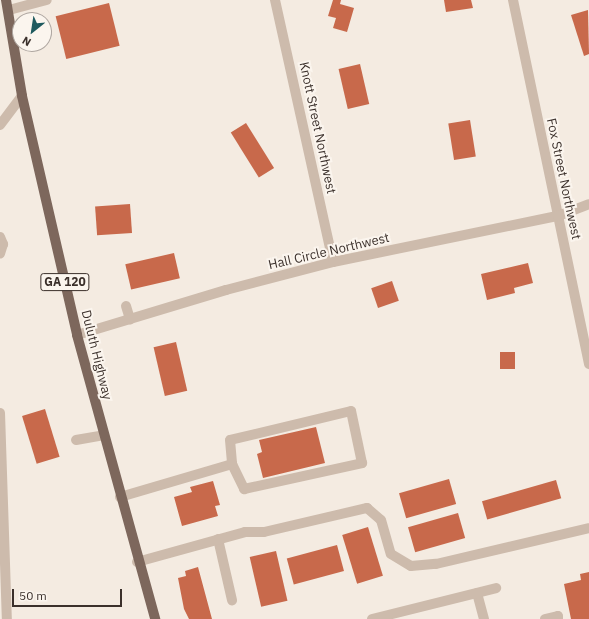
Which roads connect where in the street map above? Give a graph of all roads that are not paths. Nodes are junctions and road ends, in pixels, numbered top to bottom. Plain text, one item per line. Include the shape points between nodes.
1 (47, 0) edge
2 (275, 0) edge
3 (513, 0) edge
4 (7, 5) edge
5 (22, 96) junction
6 (0, 125) edge
7 (589, 204) edge
8 (558, 216) junction
9 (0, 237) edge
10 (0, 254) edge
11 (333, 262) junction
12 (126, 306) dead end
13 (130, 319) junction
14 (77, 336) junction
15 (589, 364) edge
16 (0, 413) edge
17 (103, 435) junction
18 (76, 440) dead end
19 (232, 464) junction
20 (120, 497) junction
21 (589, 528) edge
22 (2, 530) edge
23 (218, 539) junction
24 (138, 562) junction
25 (496, 588) dead end
26 (478, 593) junction
27 (232, 600) dead end
28 (7, 619) edge
29 (155, 619) edge
30 (372, 619) edge
31 (484, 619) edge
32 (545, 619) edge
33 (558, 619) edge

1 - 4 street
2 - 11 street, Knott Street Northwest
3 - 8 street, Fox Street Northwest
4 - 5 main road, Duluth Highway / GA 120
5 - 6 street
5 - 14 main road, Duluth Highway / GA 120
7 - 8 street, Hall Circle Northwest
8 - 11 street, Hall Circle Northwest
8 - 15 street, Fox Street Northwest
9 - 10 street via 3,244
11 - 13 street, Hall Circle Northwest
12 - 13 street
13 - 14 street, Hall Circle Northwest
14 - 17 main road, Duluth Highway / GA 120
16 - 22 street
17 - 18 street
17 - 20 main road, Duluth Highway / GA 120
19 - 19 street via 230,440 351,410 362,463 244,490
19 - 20 street
20 - 24 main road, Duluth Highway / GA 120
21 - 23 street via 436,564 411,566 390,554 380,520 367,508
22 - 28 street
23 - 24 street
23 - 27 street
24 - 29 main road, Duluth Highway / GA 120
25 - 26 street
26 - 30 street
26 - 31 street
32 - 33 street via 558,616

